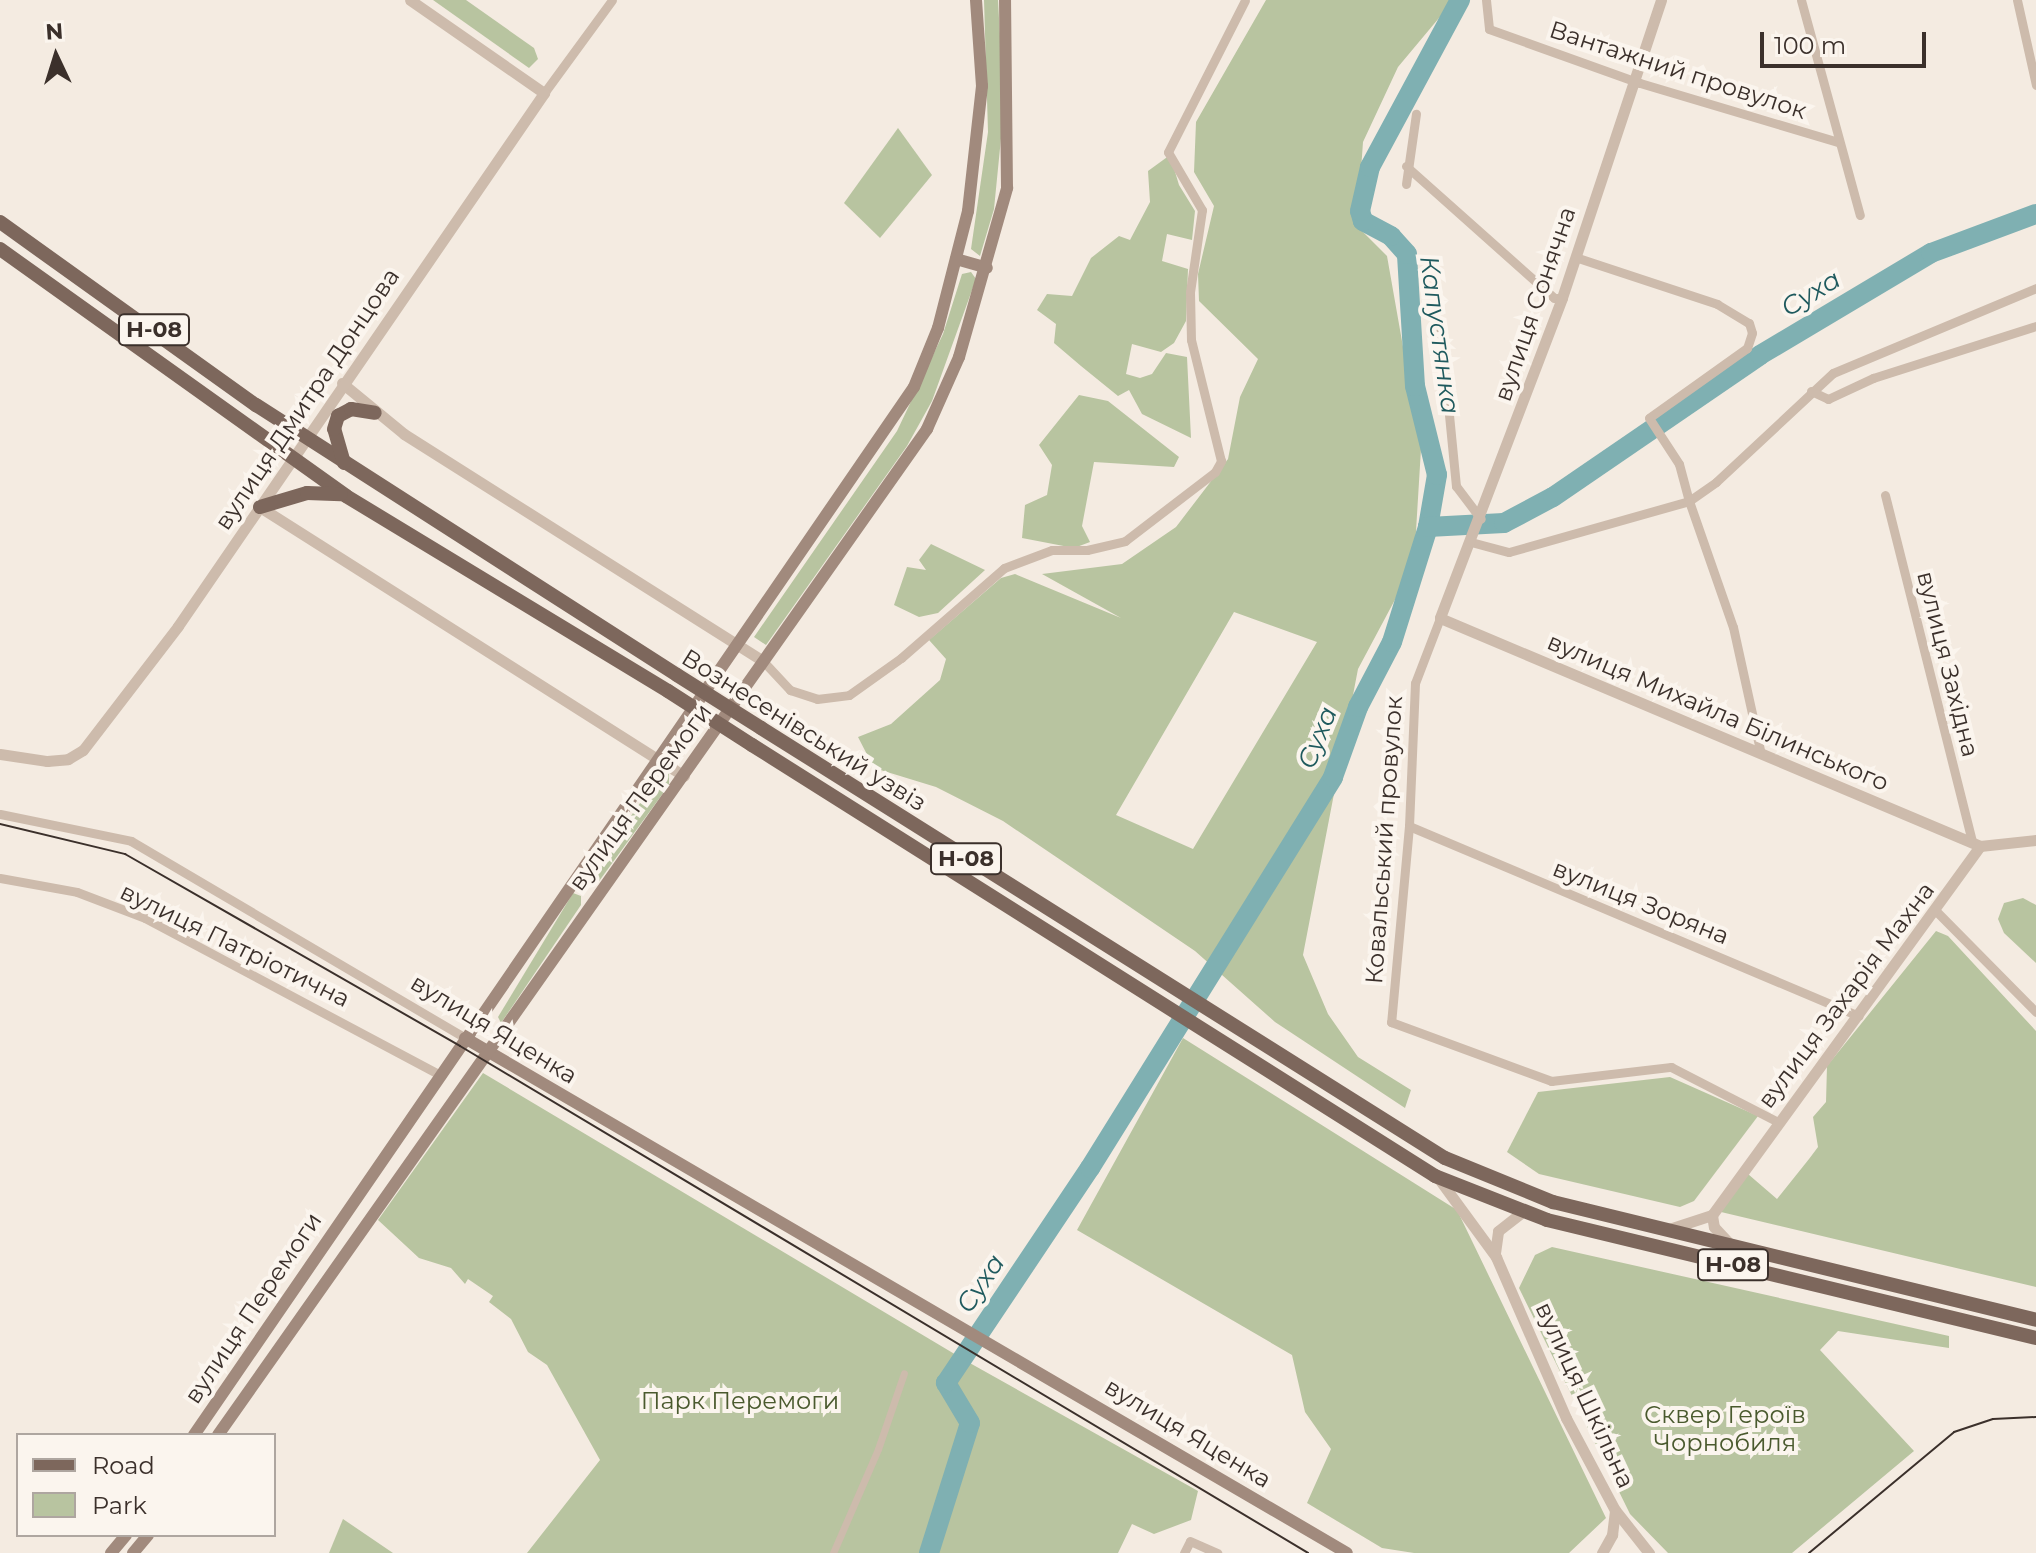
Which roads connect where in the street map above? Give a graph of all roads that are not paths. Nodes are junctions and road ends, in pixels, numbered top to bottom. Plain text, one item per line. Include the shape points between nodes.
1 (410, 0) edge
2 (612, 0) edge
3 (976, 0) edge
4 (1005, 0) edge
5 (1245, 0) edge
6 (1486, 0) edge
7 (1661, 0) edge
8 (1801, 0) edge
9 (2017, 0) edge
10 (1634, 79) junction
11 (2036, 85) edge
12 (544, 93) junction
13 (1416, 114) dead end
14 (1838, 142) junction
15 (1406, 166) junction
16 (1406, 184) dead end
17 (1860, 215) dead end
18 (0, 222) edge
19 (0, 249) edge
20 (1575, 257) junction
21 (956, 259) junction
22 (987, 268) junction
23 (2036, 288) edge
24 (1562, 298) junction
25 (1440, 323) dead end
26 (2036, 326) edge
27 (342, 383) junction
28 (1811, 391) junction
29 (375, 413) junction
30 (338, 416) junction
31 (307, 438) junction
32 (294, 458) junction
33 (344, 463) junction
34 (1885, 495) dead end
35 (346, 496) junction
36 (1689, 501) junction
37 (260, 507) junction
38 (1481, 519) junction
39 (1473, 539) junction
40 (1440, 618) junction
41 (739, 644) junction
42 (763, 661) junction
43 (0, 754) edge
44 (1761, 754) junction
45 (661, 762) junction
46 (684, 776) junction
47 (0, 814) edge
48 (1409, 826) junction
49 (2036, 840) edge
50 (1976, 844) junction
51 (0, 878) edge
52 (573, 883) junction
53 (595, 897) junction
54 (1936, 911) junction
55 (2036, 1012) edge
56 (1858, 1016) junction
57 (1208, 1022) junction
58 (465, 1038) junction
59 (488, 1052) junction
60 (442, 1076) junction
61 (1778, 1122) junction
62 (1435, 1176) junction
63 (1524, 1211) junction
64 (1712, 1215) junction
65 (342, 1217) junction
66 (1657, 1230) junction
67 (361, 1231) junction
68 (1735, 1247) junction
69 (1496, 1257) junction
70 (2036, 1320) edge
71 (2036, 1338) edge
72 (904, 1373) dead end
73 (195, 1433) edge
74 (219, 1433) edge
75 (1615, 1510) junction
76 (124, 1537) edge
77 (146, 1537) edge
78 (111, 1553) edge
79 (133, 1553) edge
80 (833, 1553) edge
81 (1184, 1553) edge
82 (1217, 1553) edge
83 (1347, 1553) edge
84 (1602, 1553) edge
85 (1649, 1553) edge

1 - 12 street
2 - 12 street, вулиця Дмитра Донцова
3 - 21 main road, вулиця Перемоги via 982,86 968,211
4 - 22 main road, вулиця Перемоги via 1007,188
5 - 42 street via 1168,152 1202,210 1190,292 1191,340 1221,461 1215,472 1125,541 1087,550 1052,550 1004,568 901,658 849,695 817,699 790,690
6 - 10 street, Вантажний провулок via 1489,29
7 - 10 street, вулиця Сонячна
8 - 14 street
9 - 11 street
10 - 14 street, Вантажний провулок
10 - 20 street, вулиця Сонячна
12 - 27 street, вулиця Дмитра Донцова
13 - 15 street
14 - 17 street
15 - 16 street
15 - 24 street via 1554,298
18 - 31 main road, Н-08
19 - 32 main road, Н-08
20 - 24 street, вулиця Сонячна
20 - 36 street via 1717,304 1749,323 1747,348 1649,418 1679,464
21 - 22 main road
21 - 41 main road, вулиця Перемоги via 938,328 914,387
22 - 42 main road, вулиця Перемоги via 959,357 927,429
23 - 28 street via 1833,373
24 - 38 street, вулиця Сонячна
25 - 38 street via 1456,486
26 - 28 street via 1873,378 1828,399
27 - 29 street
27 - 30 street
27 - 31 street, вулиця Дмитра Донцова
28 - 36 street
29 - 30 main road via 360,409
29 - 41 street
30 - 33 main road via 334,429
31 - 32 street, вулиця Дмитра Донцова
31 - 33 main road, Н-08
32 - 35 main road, Н-08
32 - 37 street, вулиця Дмитра Донцова
33 - 57 main road, Вознесенівський узвіз / Н-08, bridge via 1170,989
34 - 50 street, вулиця Західна
35 - 37 main road via 307,493
35 - 57 main road, Вознесенівський узвіз / Н-08, bridge via 668,691 1161,1002
36 - 39 street via 1509,552
36 - 44 street via 1733,627
37 - 43 street, вулиця Дмитра Донцова via 83,750 68,759 47,761
37 - 45 street
38 - 39 street, вулиця Сонячна
39 - 40 street, вулиця Сонячна
40 - 44 street, вулиця Михайла Білинського
40 - 48 street, Ковальський провулок via 1415,683
41 - 42 street
41 - 45 main road, вулиця Перемоги
42 - 46 main road, вулиця Перемоги
44 - 50 street, вулиця Михайла Білинського
45 - 46 street
45 - 52 main road, вулиця Перемоги
46 - 53 main road, вулиця Перемоги
47 - 58 street, вулиця Яценка via 131,841
48 - 56 street, вулиця Зоряна
48 - 61 street, Ковальський провулок via 1391,1022 1551,1081 1671,1067
49 - 50 street via 2004,848
50 - 54 street, вулиця Захарія Махна
51 - 60 street, вулиця Патріотична via 77,892 145,918
52 - 53 main road
52 - 58 main road, вулиця Перемоги
53 - 59 main road, вулиця Перемоги
54 - 55 street
54 - 56 street, вулиця Захарія Махна
56 - 61 street, вулиця Захарія Махна
57 - 62 main road, Вознесенівський узвіз / Н-08
57 - 66 main road, Вознесенівський узвіз / Н-08 via 1445,1158 1553,1202
58 - 59 main road, вулиця Яценка
58 - 60 main road, вулиця Перемоги
59 - 67 main road, вулиця Перемоги
59 - 83 main road, вулиця Яценка
60 - 65 main road, вулиця Перемоги
61 - 64 street, вулиця Захарія Махна
62 - 63 main road, Н-08
62 - 69 street, вулиця Шкільна
63 - 69 street via 1498,1231
63 - 71 main road, Н-08
64 - 66 street
64 - 68 street via 1714,1227
65 - 67 main road
65 - 73 main road, вулиця Перемоги
66 - 68 main road, Н-08
67 - 74 main road, вулиця Перемоги
68 - 70 main road, Н-08
69 - 75 street, вулиця Шкільна via 1566,1418
72 - 80 street
75 - 84 street, вулиця Шкільна
75 - 85 street
76 - 78 main road
77 - 79 main road
81 - 82 street via 1190,1541

